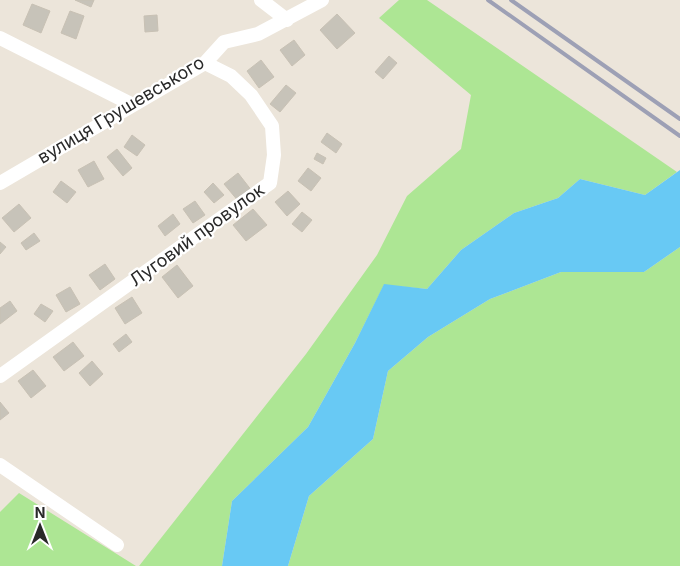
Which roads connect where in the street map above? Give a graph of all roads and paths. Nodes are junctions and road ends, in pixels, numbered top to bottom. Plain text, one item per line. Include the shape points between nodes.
1 (261, 0) edge
2 (322, 0) edge
3 (287, 20) junction
4 (0, 38) edge
5 (205, 63) junction
6 (134, 105) junction
7 (0, 183) edge
8 (0, 376) edge
9 (0, 465) edge
10 (117, 545) dead end

1 - 3 street
2 - 3 street, вулиця Грушевського
3 - 5 street, вулиця Грушевського via 258,34 224,42
4 - 6 street
5 - 6 street, вулиця Грушевського
5 - 8 street, Луговий провулок via 231,76 251,95 272,126 274,155 270,182
6 - 7 street, вулиця Грушевського
9 - 10 street

